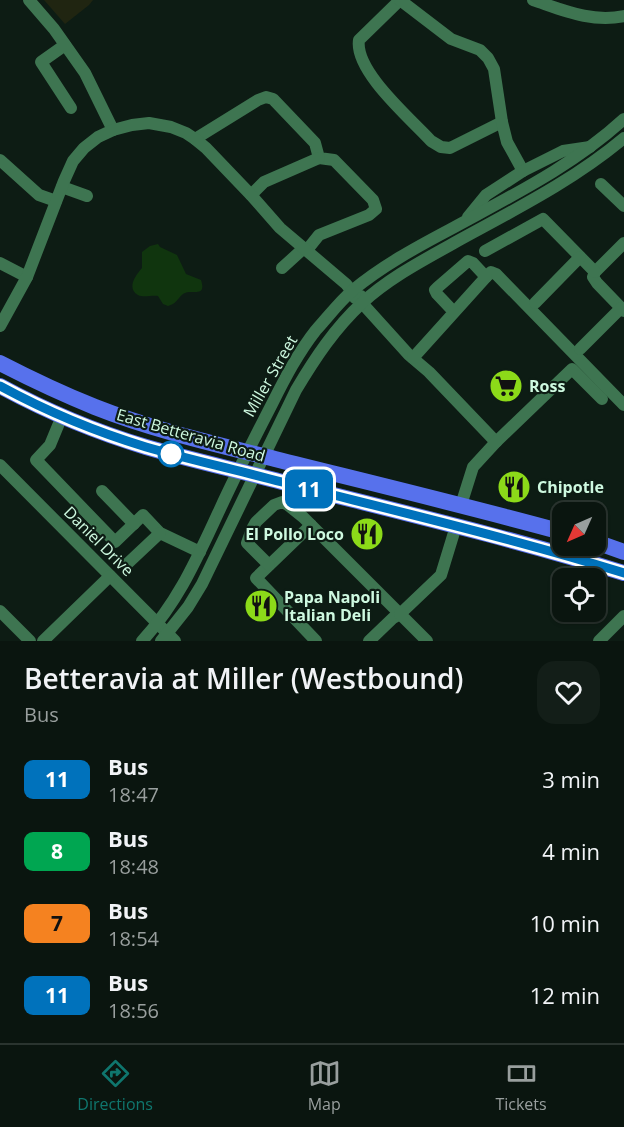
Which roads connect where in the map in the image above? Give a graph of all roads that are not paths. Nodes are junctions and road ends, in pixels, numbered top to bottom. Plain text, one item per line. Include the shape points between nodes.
1 (28, 0) edge
2 (400, 0) edge
3 (533, 0) edge
4 (624, 16) edge
5 (65, 45) junction
6 (71, 108) dead end
7 (624, 119) edge
8 (502, 122) junction
9 (113, 130) junction
10 (624, 138) edge
11 (195, 139) junction
12 (591, 147) junction
13 (319, 158) junction
14 (0, 160) edge
15 (523, 171) junction
16 (602, 184) dead end
17 (62, 187) junction
18 (251, 195) junction
19 (87, 196) dead end
20 (56, 201) junction
21 (624, 206) edge
22 (465, 221) junction
23 (442, 233) junction
24 (623, 246) edge
25 (305, 249) junction
26 (485, 251) dead end
27 (580, 257) junction
28 (0, 263) edge
29 (282, 268) dead end
30 (594, 274) junction
31 (27, 277) junction
32 (486, 277) junction
33 (352, 291) junction
34 (362, 303) junction
35 (535, 303) dead end
36 (622, 310) edge
37 (454, 312) junction
38 (0, 326) edge
39 (413, 358) junction
40 (314, 359) junction
41 (578, 360) junction
42 (0, 363) edge
43 (0, 386) edge
44 (602, 399) dead end
45 (624, 405) edge
46 (62, 416) junction
47 (496, 442) junction
48 (255, 454) junction
49 (0, 465) edge
50 (246, 473) junction
51 (102, 491) dead end
52 (461, 505) junction
53 (307, 521) junction
54 (134, 524) junction
55 (456, 526) junction
56 (552, 529) edge
57 (160, 532) junction
58 (606, 546) edge
59 (200, 552) junction
60 (624, 552) edge
61 (127, 564) dead end
62 (270, 565) junction
63 (624, 573) edge
64 (110, 576) junction
65 (0, 611) edge
66 (400, 614) junction
67 (623, 618) edge
68 (158, 624) junction
69 (168, 639) edge
70 (30, 641) edge
71 (43, 641) edge
72 (141, 641) edge
73 (316, 641) edge
74 (369, 641) edge
75 (427, 641) edge
76 (599, 641) edge

1 - 5 street
2 - 8 street via 451,39 480,50 488,58 494,69
2 - 8 street via 359,40 363,62 376,83 432,141 447,149
3 - 4 street via 588,17
5 - 6 street via 41,62
5 - 9 street via 85,73
7 - 12 street, Miller Street
8 - 15 street via 507,142
9 - 11 street via 149,123 171,127
9 - 17 street via 84,148 73,161
10 - 34 street, Miller Street via 579,172 414,266
11 - 13 street via 268,97 315,143
11 - 18 street
12 - 15 street, Miller Street via 563,151
12 - 22 street, Miller Street
13 - 18 street via 264,182
13 - 25 street via 334,160 373,200 376,209 319,235
14 - 20 street via 39,195
15 - 22 street, Miller Street via 486,195
16 - 21 street
17 - 19 street
17 - 20 street
18 - 25 street
20 - 31 street
22 - 23 street, Miller Street
23 - 33 street, Miller Street
23 - 34 street, Miller Street via 369,288 360,298
24 - 30 street
25 - 29 street
25 - 33 street
26 - 27 street via 543,219
27 - 30 street
27 - 35 street
28 - 31 street
30 - 36 street via 597,283
31 - 38 street
32 - 37 street
32 - 37 street via 468,261 435,290
32 - 41 street via 491,272 496,274
33 - 40 street via 355,300 324,335
33 - 48 street, Miller Street via 315,332 290,369
34 - 39 street
34 - 40 street, Miller Street
36 - 41 street
37 - 39 street
39 - 47 street
40 - 48 street, Miller Street
41 - 44 street
41 - 45 street
41 - 47 street
42 - 48 highway, East Betteravia Road via 97,408
43 - 46 highway, East Betteravia Road
46 - 50 highway, East Betteravia Road via 146,447
46 - 54 street via 50,445 36,460 115,542
47 - 52 street via 473,467
48 - 50 street, Miller Street
48 - 52 highway, East Betteravia Road
49 - 64 street, Daniel Drive
50 - 55 highway, East Betteravia Road
50 - 59 street, Miller Street
50 - 69 street, Miller Street via 202,584
51 - 54 street
52 - 55 highway
52 - 56 highway, East Betteravia Road
53 - 62 street
53 - 62 street via 279,502 253,525 247,543
53 - 66 street
54 - 57 street via 143,515
55 - 63 highway, East Betteravia Road
55 - 66 street via 441,575
57 - 59 street
57 - 61 street
58 - 60 highway
59 - 68 street, Miller Street
62 - 73 street via 256,579
64 - 68 street, Daniel Drive
64 - 71 street
65 - 70 street
66 - 74 street
66 - 75 street
67 - 76 street
68 - 69 street, Daniel Drive
68 - 72 street, Miller Street

